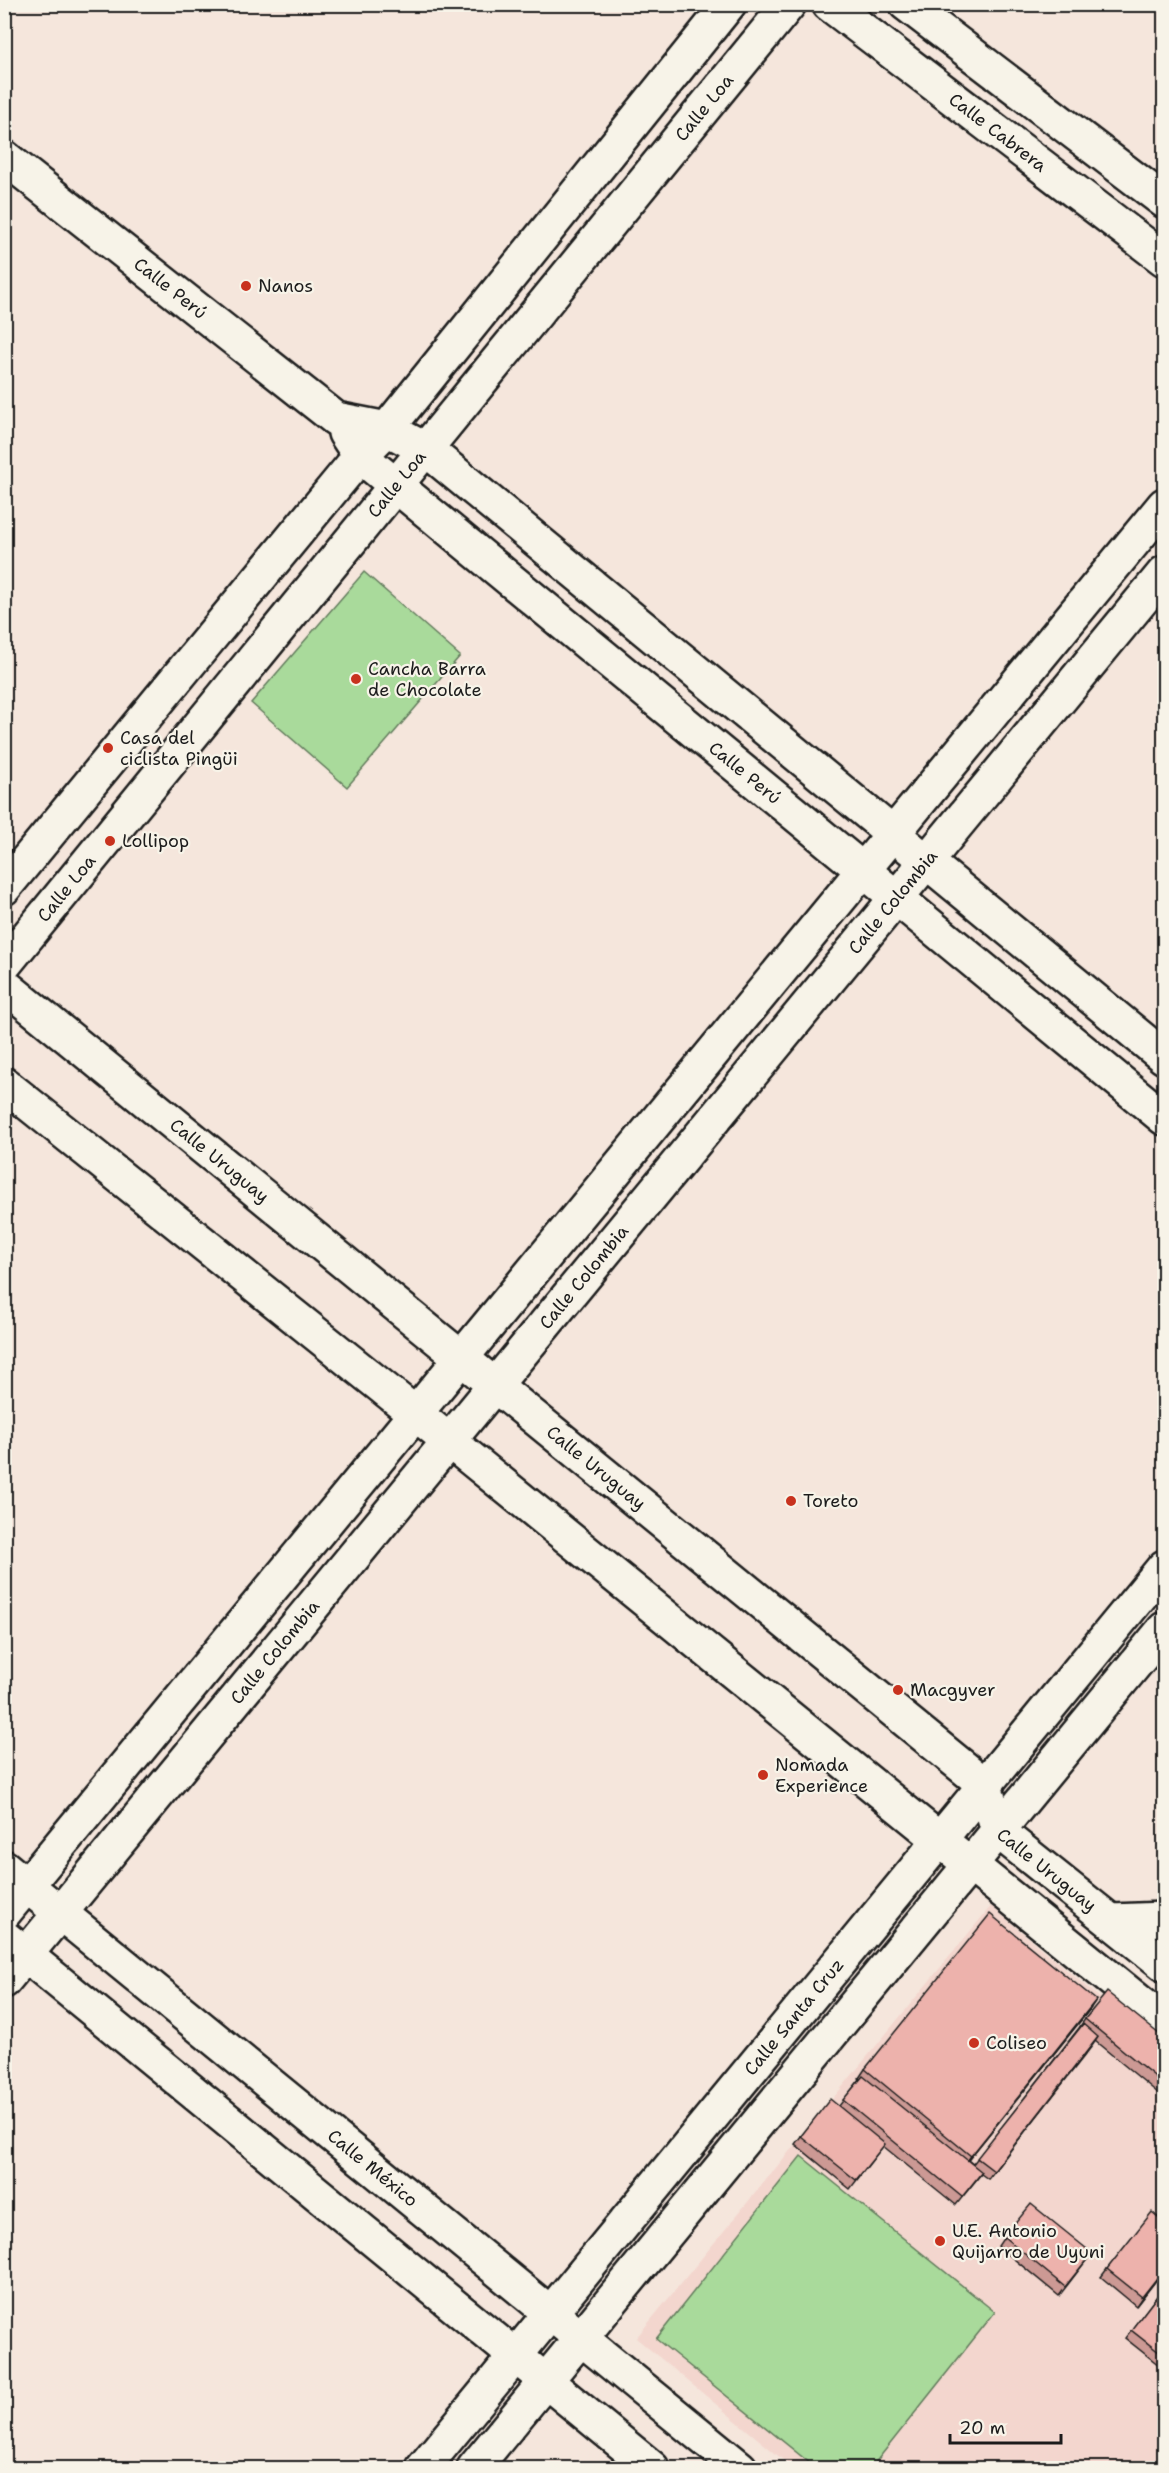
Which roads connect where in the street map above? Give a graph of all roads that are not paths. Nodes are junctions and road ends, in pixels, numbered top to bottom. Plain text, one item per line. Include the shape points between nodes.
1 (729, 4) edge
2 (789, 4) edge
3 (829, 4) edge
4 (906, 4) edge
5 (4, 157) edge
6 (1164, 201) edge
7 (1164, 259) edge
8 (336, 419) junction
9 (387, 429) junction
10 (427, 450) junction
11 (360, 456) junction
12 (397, 486) junction
13 (1164, 505) edge
14 (1164, 573) edge
15 (894, 834) junction
16 (927, 861) junction
17 (864, 871) junction
18 (4, 888) edge
19 (897, 898) junction
20 (4, 965) edge
21 (4, 985) edge
22 (1164, 1056) edge
23 (4, 1084) edge
24 (1164, 1118) edge
25 (462, 1358) junction
26 (496, 1386) junction
27 (416, 1414) junction
28 (449, 1441) junction
29 (1164, 1567) edge
30 (1158, 1643) edge
31 (985, 1785) junction
32 (998, 1831) junction
33 (940, 1840) junction
34 (970, 1864) junction
35 (16, 1876) edge
36 (61, 1913) junction
37 (4, 1914) edge
38 (1164, 1919) edge
39 (1112, 1921) junction
40 (15, 1946) edge
41 (1164, 1964) edge
42 (4, 1981) edge
43 (1164, 2022) edge
44 (550, 2313) junction
45 (581, 2338) junction
46 (515, 2356) junction
47 (546, 2381) junction
48 (423, 2469) edge
49 (474, 2469) edge
50 (652, 2469) edge
51 (740, 2469) edge

1 - 9 street
2 - 10 street, Calle Loa
3 - 7 street, Calle Cabrera
4 - 6 street
5 - 8 street, Calle Perú
8 - 9 street, Calle Perú
8 - 11 street, Calle Perú
9 - 10 street, Calle Perú
9 - 11 street
10 - 12 street, Calle Loa
10 - 15 street, Calle Perú
11 - 12 street, Calle Perú
11 - 18 street
12 - 17 street, Calle Perú
12 - 20 street, Calle Loa
13 - 15 street
14 - 16 street, Calle Colombia
15 - 16 street, Calle Perú
15 - 17 street
16 - 19 street, Calle Colombia
16 - 22 street, Calle Perú
17 - 19 street, Calle Perú
17 - 25 street
19 - 24 street, Calle Perú
19 - 26 street, Calle Colombia
21 - 25 street, Calle Uruguay
23 - 27 street
25 - 26 street, Calle Uruguay
25 - 27 street
26 - 28 street, Calle Colombia
26 - 31 street, Calle Uruguay
27 - 28 street
27 - 35 street
28 - 33 street
28 - 36 street, Calle Colombia
29 - 31 street, Calle Santa Cruz
30 - 32 street
31 - 32 street, Calle Uruguay
31 - 33 street, Calle Santa Cruz
32 - 34 street
32 - 39 street, Calle Uruguay
33 - 34 street
33 - 44 street, Calle Santa Cruz
34 - 43 street
34 - 45 street
35 - 36 street, Calle México
35 - 37 street
36 - 40 street, Calle Colombia
36 - 44 street, Calle México
38 - 39 street
39 - 41 street, Calle Uruguay
40 - 42 street, Calle Colombia
40 - 46 street
44 - 45 street, Calle México
44 - 46 street, Calle Santa Cruz
45 - 47 street
45 - 51 street, Calle México
46 - 47 street
46 - 48 street, Calle Santa Cruz
47 - 49 street
47 - 50 street

